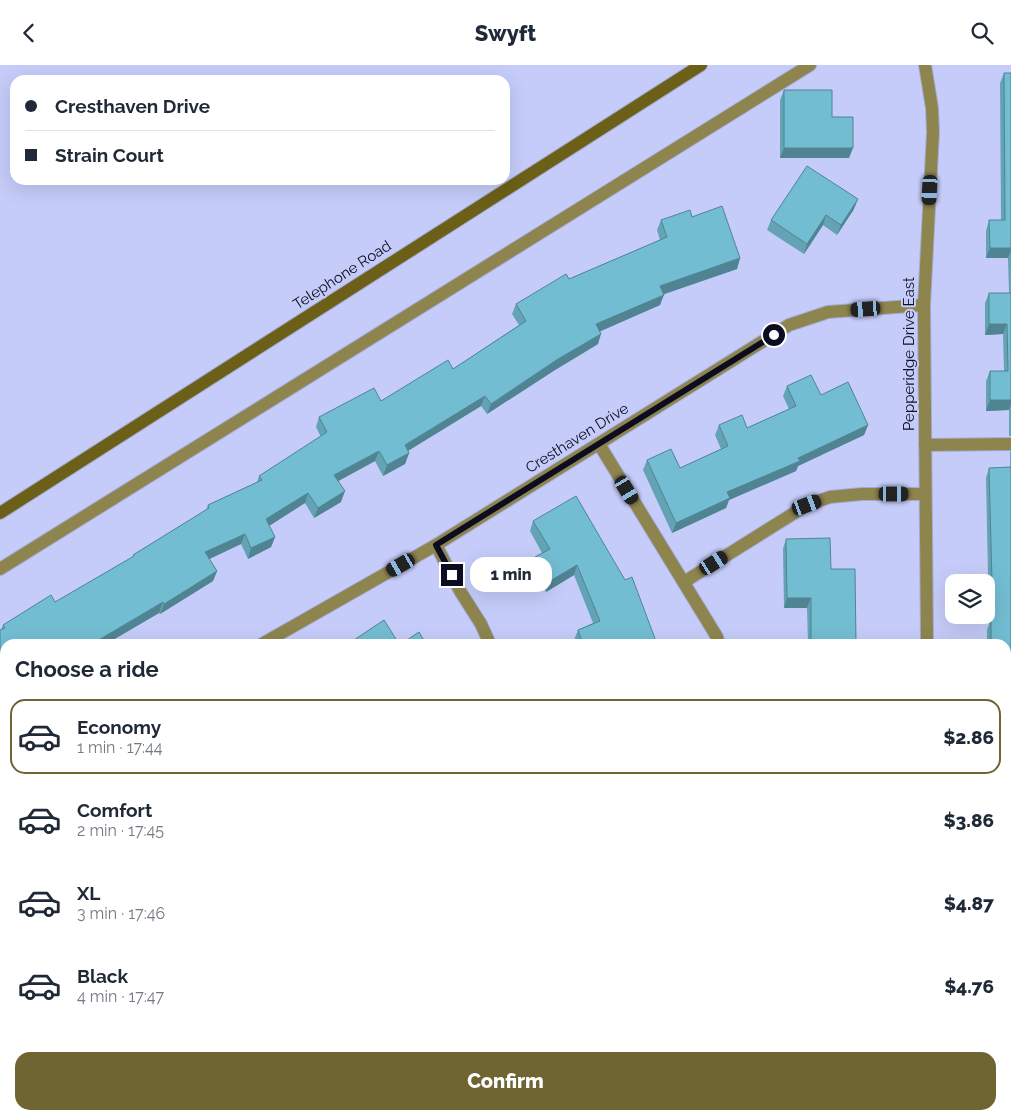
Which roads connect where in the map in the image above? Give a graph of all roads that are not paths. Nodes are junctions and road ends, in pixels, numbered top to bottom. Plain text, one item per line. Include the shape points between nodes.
1 (701, 65) edge
2 (810, 65) edge
3 (926, 65) edge
4 (924, 305) junction
5 (599, 443) junction
6 (1011, 444) edge
7 (925, 445) junction
8 (925, 494) junction
9 (0, 513) edge
10 (436, 545) junction
11 (0, 569) edge
12 (684, 582) junction
13 (271, 639) edge
14 (488, 639) edge
15 (718, 639) edge
16 (927, 639) edge

1 - 9 main road, Telephone Road
2 - 11 street
3 - 4 street, Pepperidge Drive East via 933,132
4 - 5 street, Cresthaven Drive via 828,312 789,325
4 - 7 street, Pepperidge Drive East
5 - 10 street, Cresthaven Drive
5 - 12 street
6 - 7 street
7 - 8 street, Pepperidge Drive East
8 - 12 street via 862,494 822,499 807,505
8 - 16 street, Pepperidge Drive East
10 - 13 street, Cresthaven Drive
10 - 14 street
12 - 15 street

